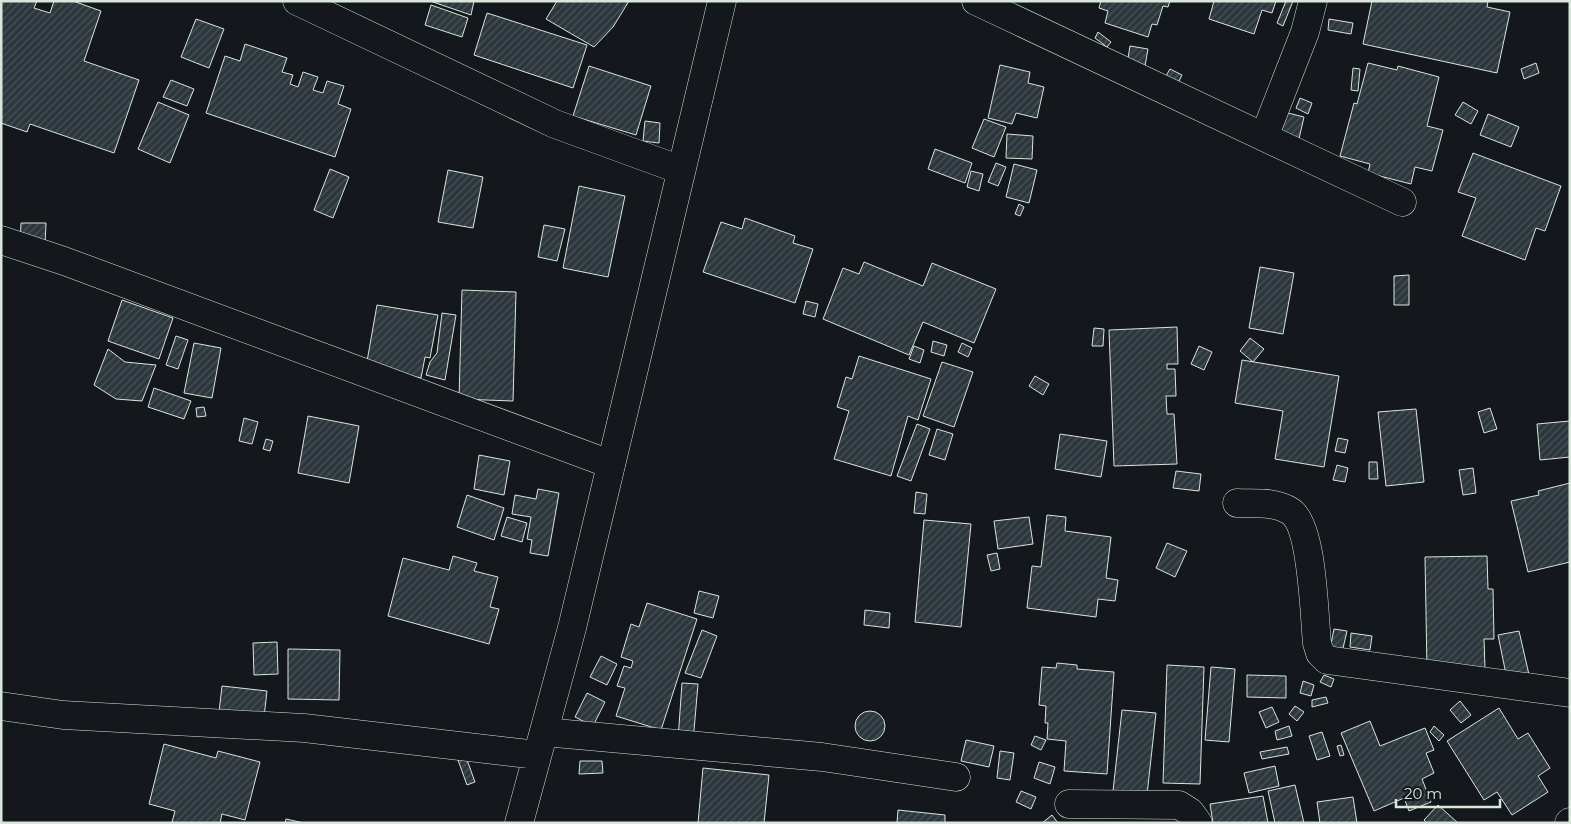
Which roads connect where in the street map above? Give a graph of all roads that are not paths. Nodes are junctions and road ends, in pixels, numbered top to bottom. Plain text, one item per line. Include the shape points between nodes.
1 (297, 1) edge
2 (722, 1) edge
3 (976, 1) edge
4 (1313, 1) edge
5 (1264, 137) junction
6 (682, 170) junction
7 (1402, 202) dead end
8 (1, 240) edge
9 (610, 464) junction
10 (1237, 503) dead end
11 (1570, 693) edge
12 (1, 706) edge
13 (541, 744) junction
14 (956, 777) dead end
15 (1069, 804) dead end
16 (519, 823) edge
17 (1198, 823) edge

1 - 6 street via 555,124
2 - 6 street
3 - 5 street
4 - 5 street via 1305,32
5 - 7 street
6 - 9 street
8 - 9 street
9 - 13 street
10 - 11 street via 1277,504 1297,517 1307,543 1317,643 1327,660
12 - 13 street via 63,715
13 - 14 street via 822,757
13 - 16 street
15 - 17 street via 1179,805

